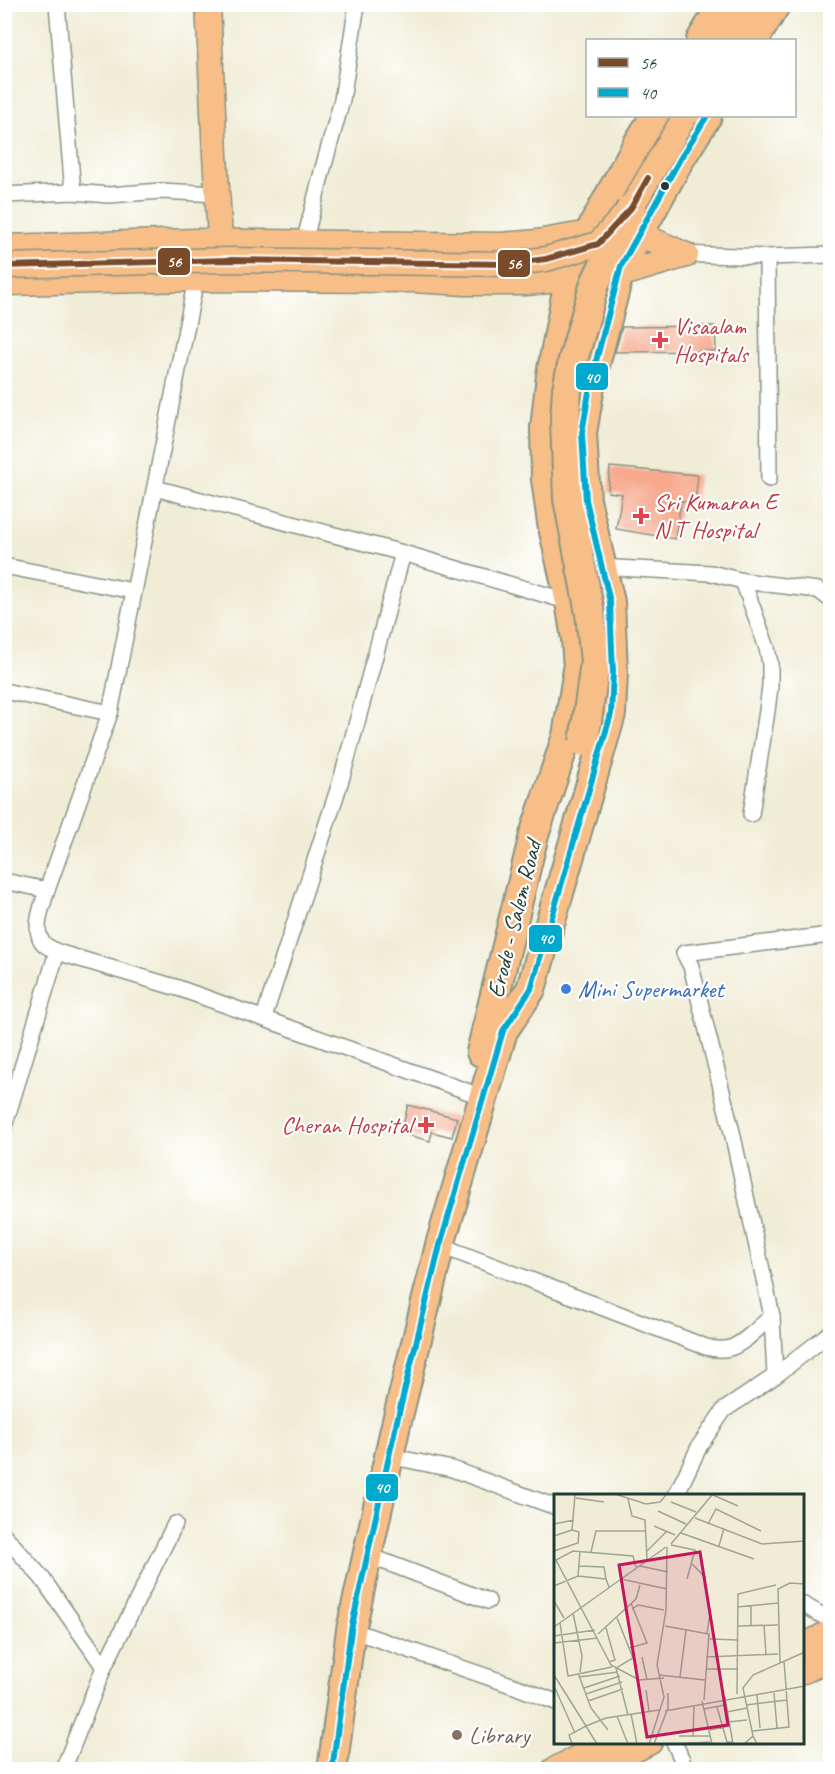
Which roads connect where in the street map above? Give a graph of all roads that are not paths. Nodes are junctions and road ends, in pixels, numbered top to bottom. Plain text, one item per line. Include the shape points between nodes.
1 (57, 4) edge
2 (208, 4) edge
3 (357, 4) edge
4 (723, 4) edge
5 (749, 4) edge
6 (776, 4) edge
7 (702, 39) edge
8 (729, 39) edge
9 (755, 39) edge
10 (654, 117) edge
11 (685, 117) edge
12 (706, 117) edge
13 (73, 192) junction
14 (217, 194) junction
15 (4, 195) edge
16 (633, 230) junction
17 (589, 233) junction
18 (220, 242) junction
19 (304, 243) junction
20 (4, 247) edge
21 (687, 255) junction
22 (831, 255) edge
23 (767, 257) junction
24 (4, 266) edge
25 (619, 275) junction
26 (196, 279) junction
27 (222, 279) junction
28 (570, 279) junction
29 (4, 283) edge
30 (769, 479) dead end
31 (155, 488) junction
32 (403, 554) junction
33 (4, 566) edge
34 (603, 567) junction
35 (563, 568) junction
36 (743, 581) junction
37 (133, 591) junction
38 (831, 599) edge
39 (570, 602) junction
40 (610, 602) junction
41 (4, 691) edge
42 (110, 713) junction
43 (751, 814) dead end
44 (4, 881) edge
45 (47, 890) junction
46 (831, 934) edge
47 (57, 952) junction
48 (264, 1017) junction
49 (503, 1031) junction
50 (477, 1095) junction
51 (4, 1127) edge
52 (434, 1243) junction
53 (772, 1317) junction
54 (831, 1333) edge
55 (775, 1376) junction
56 (383, 1455) junction
57 (676, 1494) edge
58 (554, 1506) edge
59 (175, 1524) dead end
60 (4, 1536) edge
61 (367, 1555) junction
62 (488, 1601) dead end
63 (805, 1606) edge
64 (831, 1620) edge
65 (351, 1630) junction
66 (831, 1632) edge
67 (805, 1645) edge
68 (831, 1658) edge
69 (104, 1667) junction
70 (805, 1671) edge
71 (554, 1701) edge
72 (606, 1744) edge
73 (648, 1744) edge
74 (674, 1744) edge
75 (63, 1770) edge
76 (315, 1770) edge
77 (332, 1770) edge
78 (554, 1770) edge
79 (597, 1770) edge
80 (680, 1770) edge

1 - 13 street
2 - 14 main road
3 - 19 street via 342,100
4 - 7 highway
5 - 8 main road
6 - 9 highway
10 - 17 highway, Erode - Salem Road
11 - 16 main road, bridge
12 - 16 highway, Erode - Salem Road
13 - 14 street
13 - 15 street
14 - 18 main road
16 - 17 main road
16 - 21 main road
16 - 24 main road, bridge via 546,259 508,264 229,260
16 - 25 highway, Erode - Salem Road
16 - 49 highway, bridge via 595,283 567,390 568,499 589,603 595,662 584,742
17 - 19 main road via 501,245
17 - 28 highway, Erode - Salem Road
18 - 19 main road
18 - 20 main road
18 - 27 main road
21 - 23 street
21 - 25 main road
22 - 23 street
23 - 30 street
25 - 28 main road
25 - 34 highway, Erode - Salem Road via 591,380 582,433 586,500
26 - 27 main road
26 - 29 main road
26 - 31 street
27 - 28 main road via 525,283
28 - 35 highway, Erode - Salem Road via 550,375 545,428 552,522
31 - 32 street
31 - 37 street
32 - 39 street
32 - 48 street via 342,777
33 - 37 street
34 - 35 street
34 - 36 street via 711,573
34 - 40 highway, Erode - Salem Road
35 - 39 highway, Erode - Salem Road
36 - 38 street via 818,590
36 - 43 street via 770,663 767,711
37 - 42 street
39 - 40 street
39 - 50 highway, Erode - Salem Road via 578,670 567,736 534,835
40 - 49 highway, Erode - Salem Road via 611,714 531,989
41 - 42 street
42 - 45 street
44 - 45 street
45 - 47 street via 39,920 40,938
46 - 53 street via 684,953 692,966
47 - 48 street
47 - 51 street
48 - 50 street
49 - 50 highway, Erode - Salem Road
50 - 52 highway, Erode - Salem Road
52 - 53 street via 706,1347 730,1348
52 - 56 highway, Erode - Salem Road
53 - 55 street
54 - 55 street
55 - 57 street via 724,1410 700,1445
56 - 58 street via 452,1469
56 - 61 highway, Erode - Salem Road
56 - 76 highway, Erode - Salem Road via 338,1629
59 - 69 street
60 - 69 street via 42,1578
61 - 62 street
61 - 65 highway, Erode - Salem Road
63 - 64 street
65 - 71 street
65 - 77 highway, Erode - Salem Road
66 - 67 main road
68 - 70 main road
69 - 75 street
72 - 78 main road
73 - 79 main road
74 - 80 street via 682,1760

